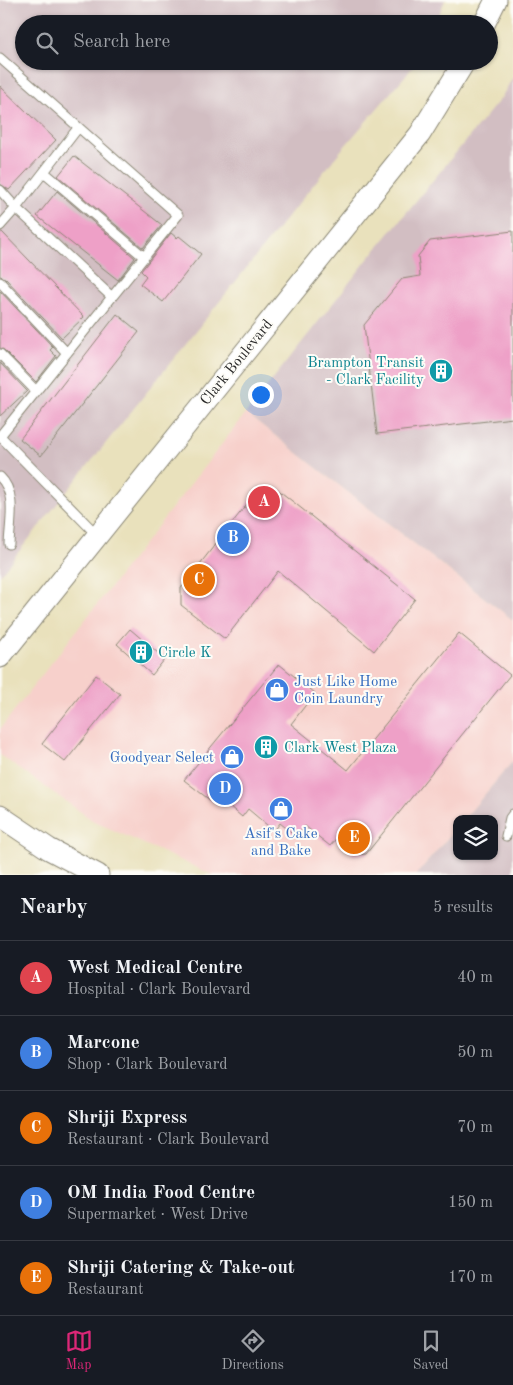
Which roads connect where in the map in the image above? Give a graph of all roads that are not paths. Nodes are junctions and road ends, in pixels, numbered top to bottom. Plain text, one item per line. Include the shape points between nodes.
1 (496, 0) edge
2 (488, 15) edge
3 (0, 58) edge
4 (459, 70) edge
5 (78, 128) junction
6 (44, 172) junction
7 (0, 190) edge
8 (16, 208) junction
9 (0, 226) edge
10 (144, 257) junction
11 (0, 282) edge
12 (112, 297) junction
13 (67, 353) junction
14 (0, 354) edge
15 (36, 391) junction
16 (0, 436) edge
17 (0, 477) edge
18 (98, 536) junction
19 (9, 544) dead end
20 (0, 657) edge
21 (513, 814) edge
22 (0, 816) edge
23 (506, 836) dead end
24 (98, 875) edge

1 - 2 street
3 - 5 lane
4 - 18 street, Clark Boulevard via 420,134
5 - 6 lane
5 - 10 lane via 178,215
6 - 8 lane
6 - 10 lane
7 - 8 lane
8 - 9 lane
8 - 12 lane
10 - 12 lane
11 - 13 lane
12 - 13 lane
13 - 15 lane
14 - 15 lane
15 - 16 lane
16 - 18 lane
17 - 19 lane via 7,484 10,497
18 - 20 street, Clark Boulevard
21 - 23 lane
22 - 24 street via 49,849

